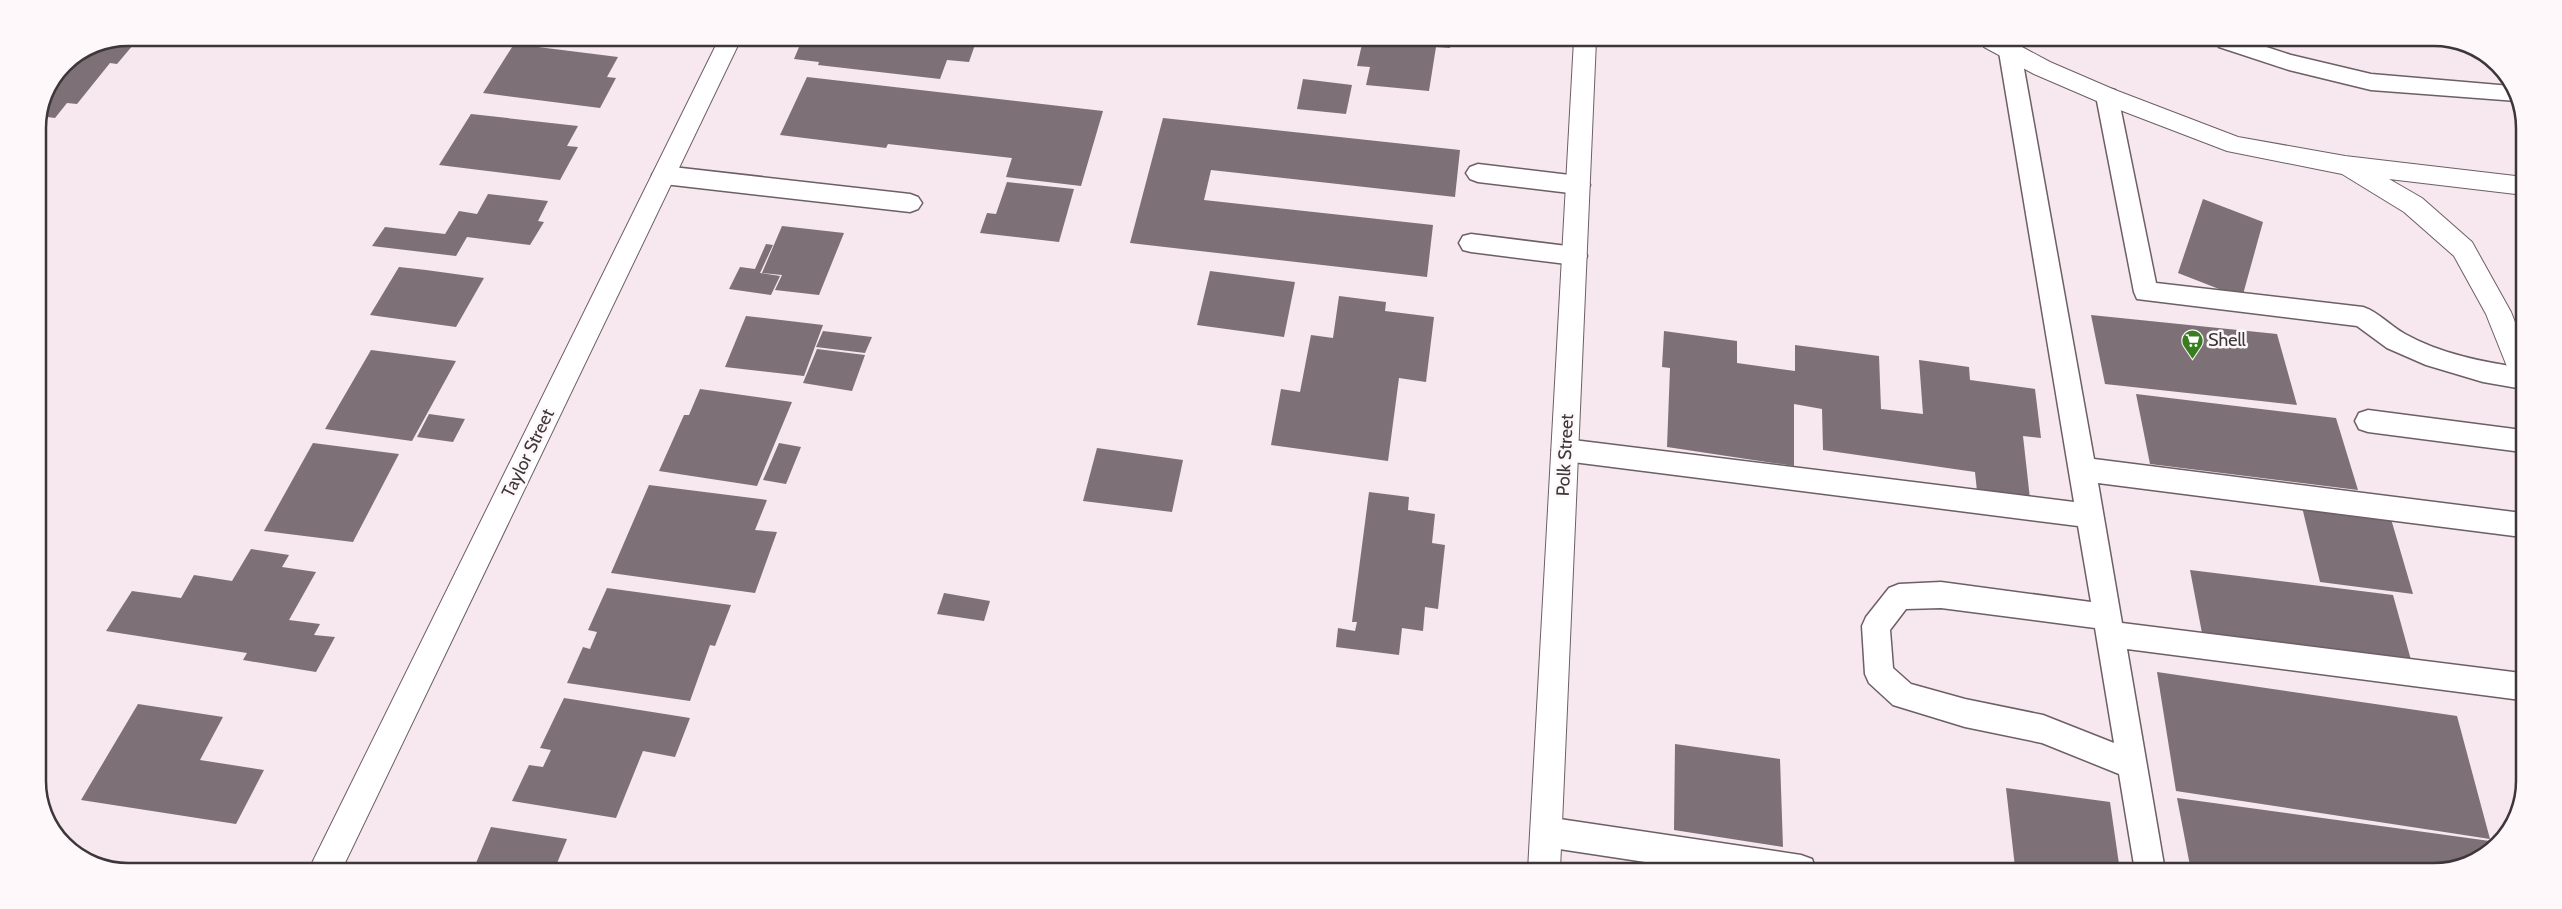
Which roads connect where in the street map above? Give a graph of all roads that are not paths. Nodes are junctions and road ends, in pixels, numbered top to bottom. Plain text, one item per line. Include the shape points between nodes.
1 (727, 46) edge
2 (1585, 46) edge
3 (2239, 46) edge
4 (2000, 47) edge
5 (2508, 93) edge
6 (2108, 96) junction
7 (2344, 165) junction
8 (1478, 173) dead end
9 (664, 175) junction
10 (1578, 185) junction
11 (2516, 185) edge
12 (910, 203) dead end
13 (1471, 243) dead end
14 (1575, 256) junction
15 (2516, 360) edge
16 (2516, 377) edge
17 (2368, 421) dead end
18 (2516, 439) edge
19 (1565, 450) junction
20 (2082, 469) junction
21 (2089, 516) junction
22 (2516, 524) edge
23 (2108, 626) junction
24 (2516, 686) edge
25 (2132, 765) junction
26 (1546, 832) junction
27 (328, 863) edge
28 (1544, 863) edge
29 (1755, 863) edge
30 (2149, 863) edge

1 - 9 street, Taylor Street
2 - 10 street, Polk Street
3 - 5 lane via 2371,82
4 - 6 street
4 - 20 lane
6 - 7 street via 2235,145
6 - 16 lane via 2146,292 2363,317 2396,341 2435,358
7 - 11 street
7 - 15 street via 2413,205 2463,249 2498,312
8 - 10 lane
9 - 12 lane
9 - 27 street, Taylor Street
10 - 14 street, Polk Street
13 - 14 lane
14 - 19 street, Polk Street
17 - 18 lane
19 - 21 lane
19 - 26 street, Polk Street
20 - 21 lane
20 - 22 lane
21 - 23 lane
23 - 24 lane
23 - 25 lane
23 - 25 lane via 1941,594 1899,597 1876,626 1879,674 1903,695 1966,713 2043,729
25 - 30 lane
26 - 28 street, Polk Street
26 - 29 lane

